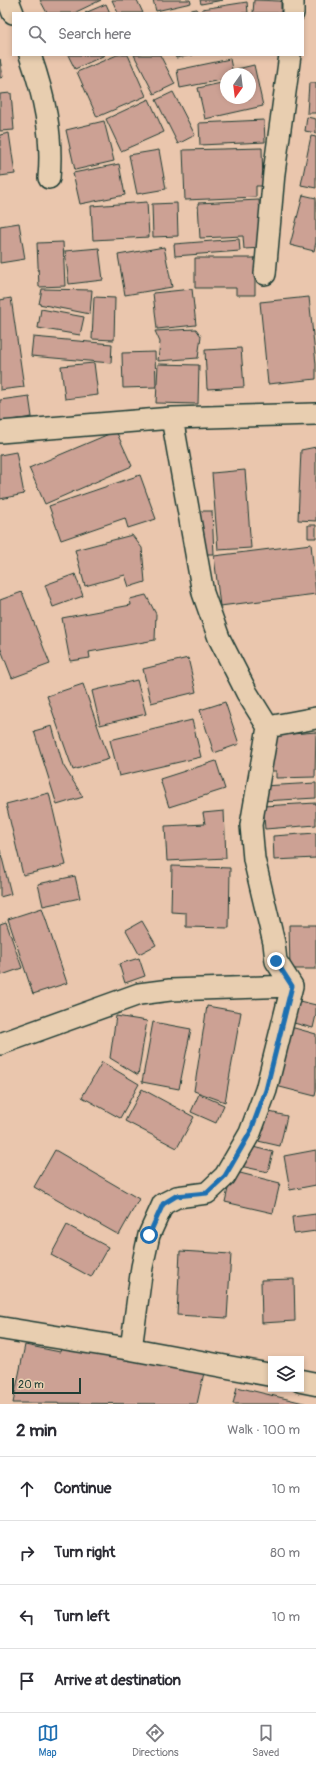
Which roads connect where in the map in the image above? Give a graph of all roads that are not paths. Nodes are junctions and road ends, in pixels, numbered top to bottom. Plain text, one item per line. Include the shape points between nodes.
1 (8, 0) edge
2 (293, 0) edge
3 (13, 12) edge
4 (293, 12) edge
5 (30, 56) edge
6 (290, 56) edge
7 (49, 178) dead end
8 (265, 274) dead end
9 (316, 414) edge
10 (172, 418) junction
11 (0, 432) edge
12 (316, 718) edge
13 (268, 727) junction
14 (292, 986) junction
15 (0, 1044) edge
16 (0, 1328) edge
17 (131, 1349) junction
18 (268, 1374) edge
19 (304, 1382) edge
20 (316, 1384) edge

1 - 3 street
2 - 4 street
5 - 7 street via 45,105 50,137
6 - 8 street via 274,173
9 - 10 street
10 - 11 street
10 - 13 street via 203,593 219,638
12 - 13 street
13 - 14 street via 251,825 254,859 276,961
14 - 15 street via 170,990 139,994
14 - 17 street via 266,1090 250,1133 225,1176 207,1193 176,1196 163,1204 149,1235
16 - 17 main road
17 - 18 main road
19 - 20 main road

